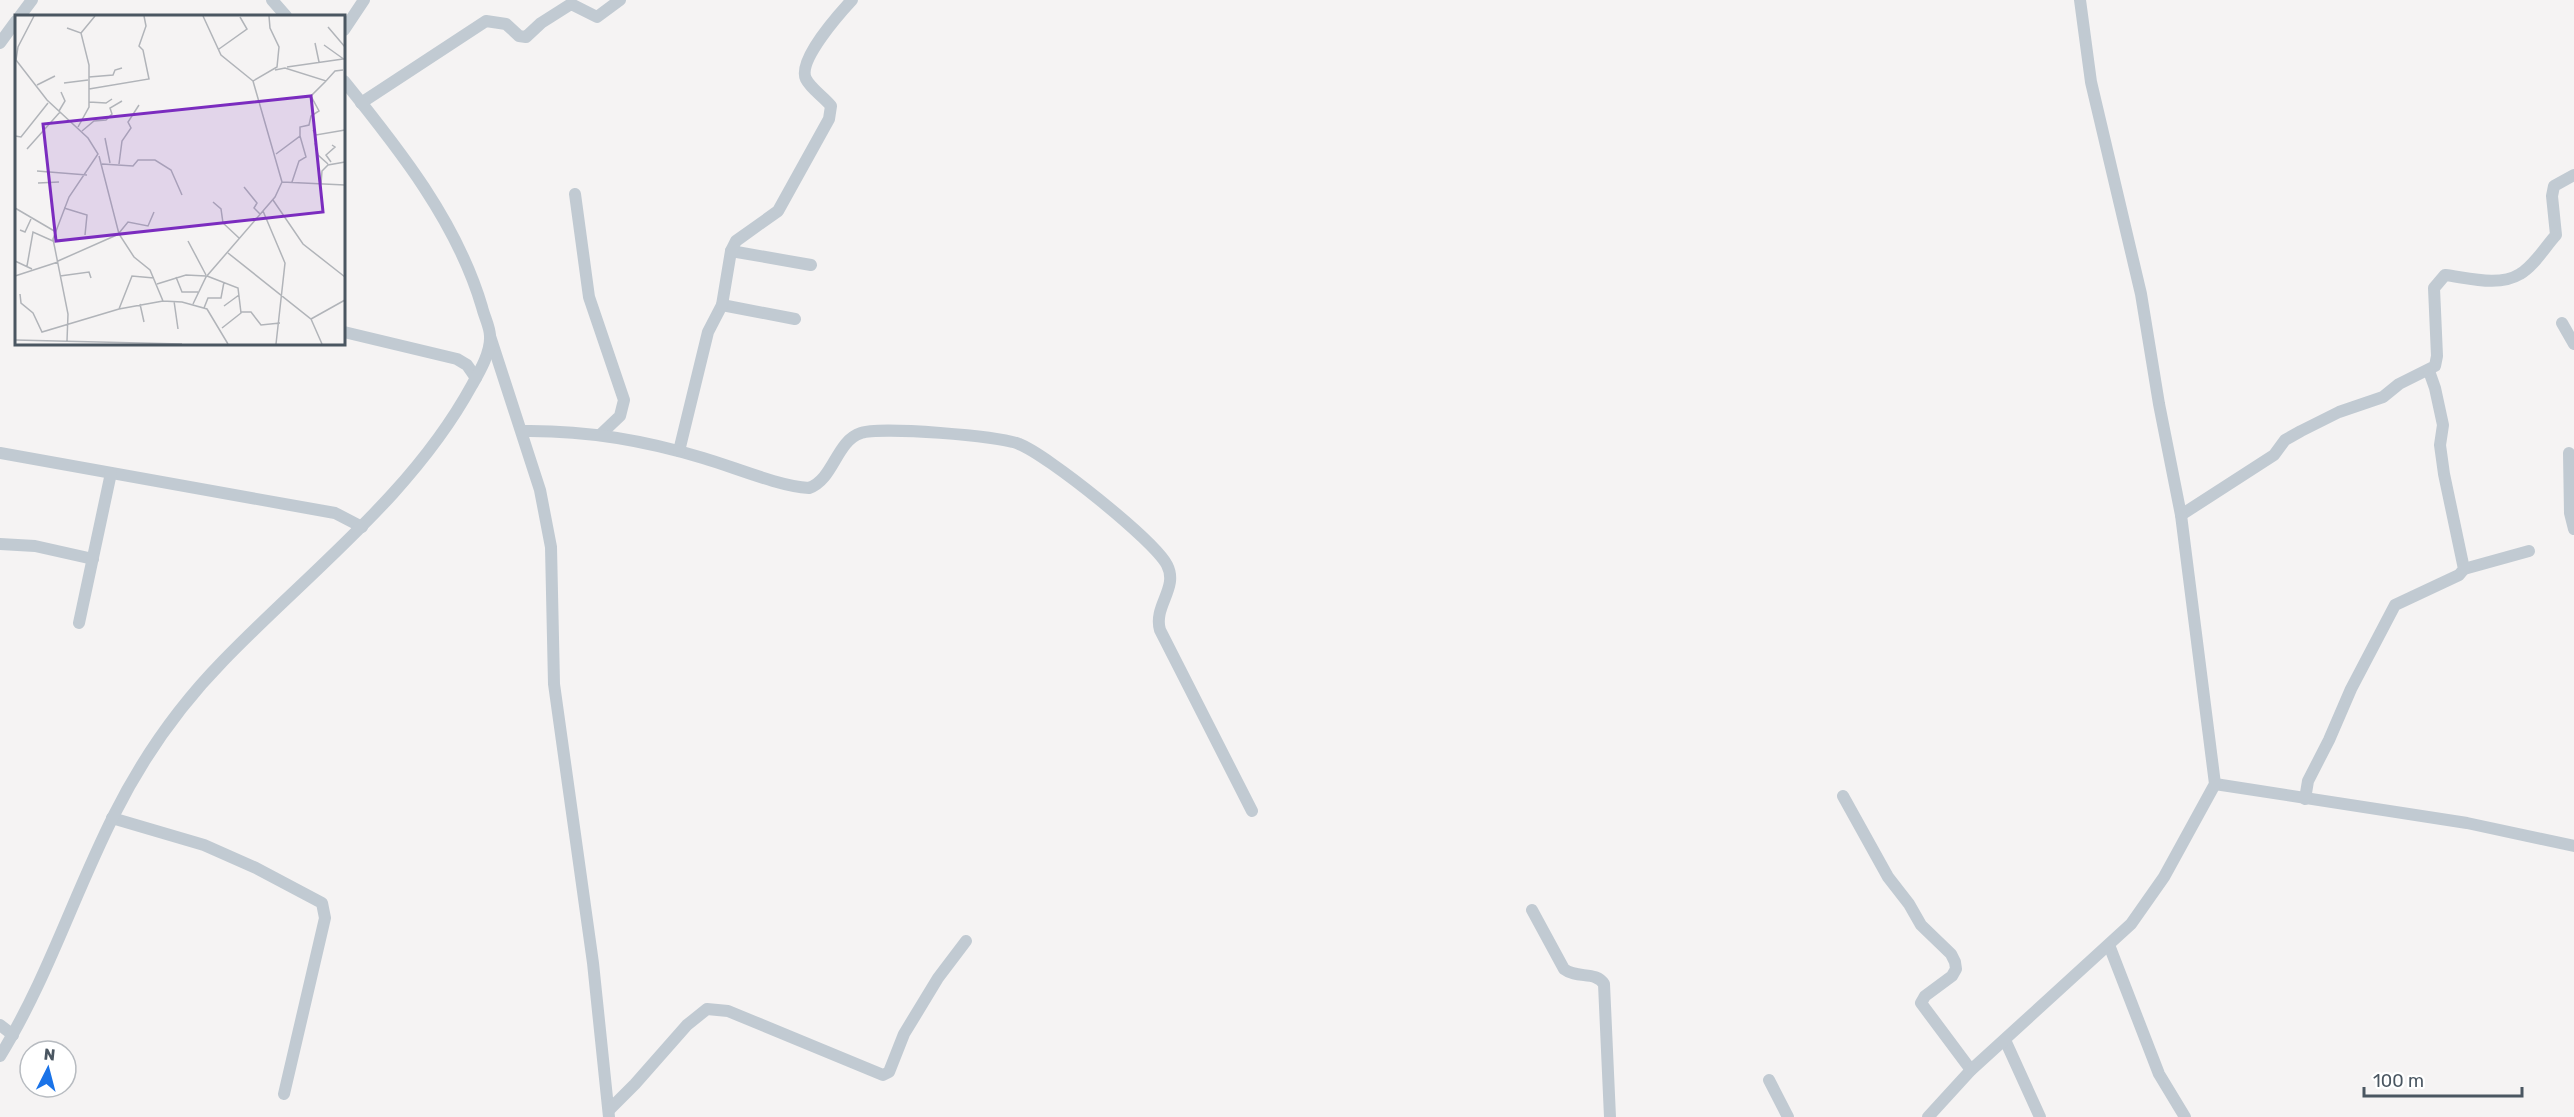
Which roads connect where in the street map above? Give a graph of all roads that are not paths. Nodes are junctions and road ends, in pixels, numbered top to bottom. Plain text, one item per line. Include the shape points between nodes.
1 (32, 0) edge
2 (272, 0) edge
3 (364, 0) edge
4 (620, 0) edge
5 (852, 0) edge
6 (2080, 0) edge
7 (21, 15) edge
8 (285, 15) edge
9 (15, 22) edge
10 (345, 28) edge
11 (0, 43) edge
12 (345, 82) edge
13 (361, 103) junction
14 (2574, 175) edge
15 (575, 194) dead end
16 (732, 251) junction
17 (811, 265) dead end
18 (722, 305) junction
19 (795, 319) dead end
20 (2562, 323) dead end
21 (345, 332) edge
22 (490, 335) junction
23 (2574, 344) edge
24 (2429, 371) junction
25 (476, 378) junction
26 (522, 431) junction
27 (600, 435) junction
28 (679, 451) junction
29 (0, 453) edge
30 (2569, 453) dead end
31 (111, 473) junction
32 (2181, 514) junction
33 (362, 527) junction
34 (2574, 529) edge
35 (0, 544) edge
36 (2529, 551) dead end
37 (93, 559) junction
38 (2464, 569) junction
39 (80, 623) dead end
40 (2215, 784) junction
41 (1843, 796) dead end
42 (2305, 798) junction
43 (1252, 811) dead end
44 (112, 818) junction
45 (2574, 846) edge
46 (1532, 910) dead end
47 (966, 942) dead end
48 (2109, 945) junction
49 (0, 1025) edge
50 (13, 1035) junction
51 (2005, 1040) junction
52 (0, 1056) edge
53 (1971, 1070) junction
54 (1769, 1080) dead end
55 (284, 1094) dead end
56 (608, 1115) edge
57 (1610, 1117) edge
58 (1788, 1117) edge
59 (1928, 1117) edge
60 (2040, 1117) edge
61 (2185, 1117) edge

1 - 7 street
2 - 8 street
3 - 10 street
4 - 13 street via 597,17 572,4 526,37 506,24 486,21
5 - 16 street via 829,27 804,71 807,81 831,106 829,119 778,211 739,237
6 - 32 street via 2091,81 2141,294
9 - 11 street
12 - 13 street
13 - 22 street via 440,213 463,254
14 - 24 street via 2554,186 2556,235 2522,273 2493,281 2445,274 2439,280 2434,288 2438,356
15 - 27 street via 589,297 624,400 620,416
16 - 17 street
16 - 18 street
18 - 19 street
18 - 28 street via 708,332
20 - 23 street
21 - 25 street via 457,359
22 - 25 street
22 - 26 street
24 - 32 street via 2399,384 2383,397 2339,412 2285,440 2274,454
24 - 38 street via 2443,425 2440,445 2444,474
25 - 33 street via 456,414 419,463
26 - 27 street
26 - 56 street via 540,490 551,547 554,684 593,963
27 - 28 street
28 - 43 street via 809,488 825,475 846,443 863,432 997,439 1017,442 1032,451 1122,519 1166,563 1170,585 1159,609 1160,630
29 - 31 street
30 - 34 street
31 - 33 street via 335,513
31 - 37 street
32 - 40 street
33 - 44 street via 255,628 184,703 156,741
35 - 37 street via 35,546
36 - 38 street
37 - 39 street
38 - 42 street via 2459,575 2395,605 2308,781
40 - 42 street
40 - 48 street via 2164,877 2131,924
41 - 53 street via 1888,877 1921,925 1955,962 1952,976 1921,1003
42 - 45 street via 2467,823
44 - 50 street
44 - 55 street via 204,845 322,903 325,918
46 - 57 street via 1564,969 1571,974 1595,976 1604,984
47 - 56 street via 938,978 904,1034 890,1072 883,1076 728,1011 707,1010 687,1025
48 - 51 street
48 - 61 street via 2159,1074
49 - 50 street
50 - 52 street
51 - 53 street
51 - 60 street
53 - 59 street
54 - 58 street

